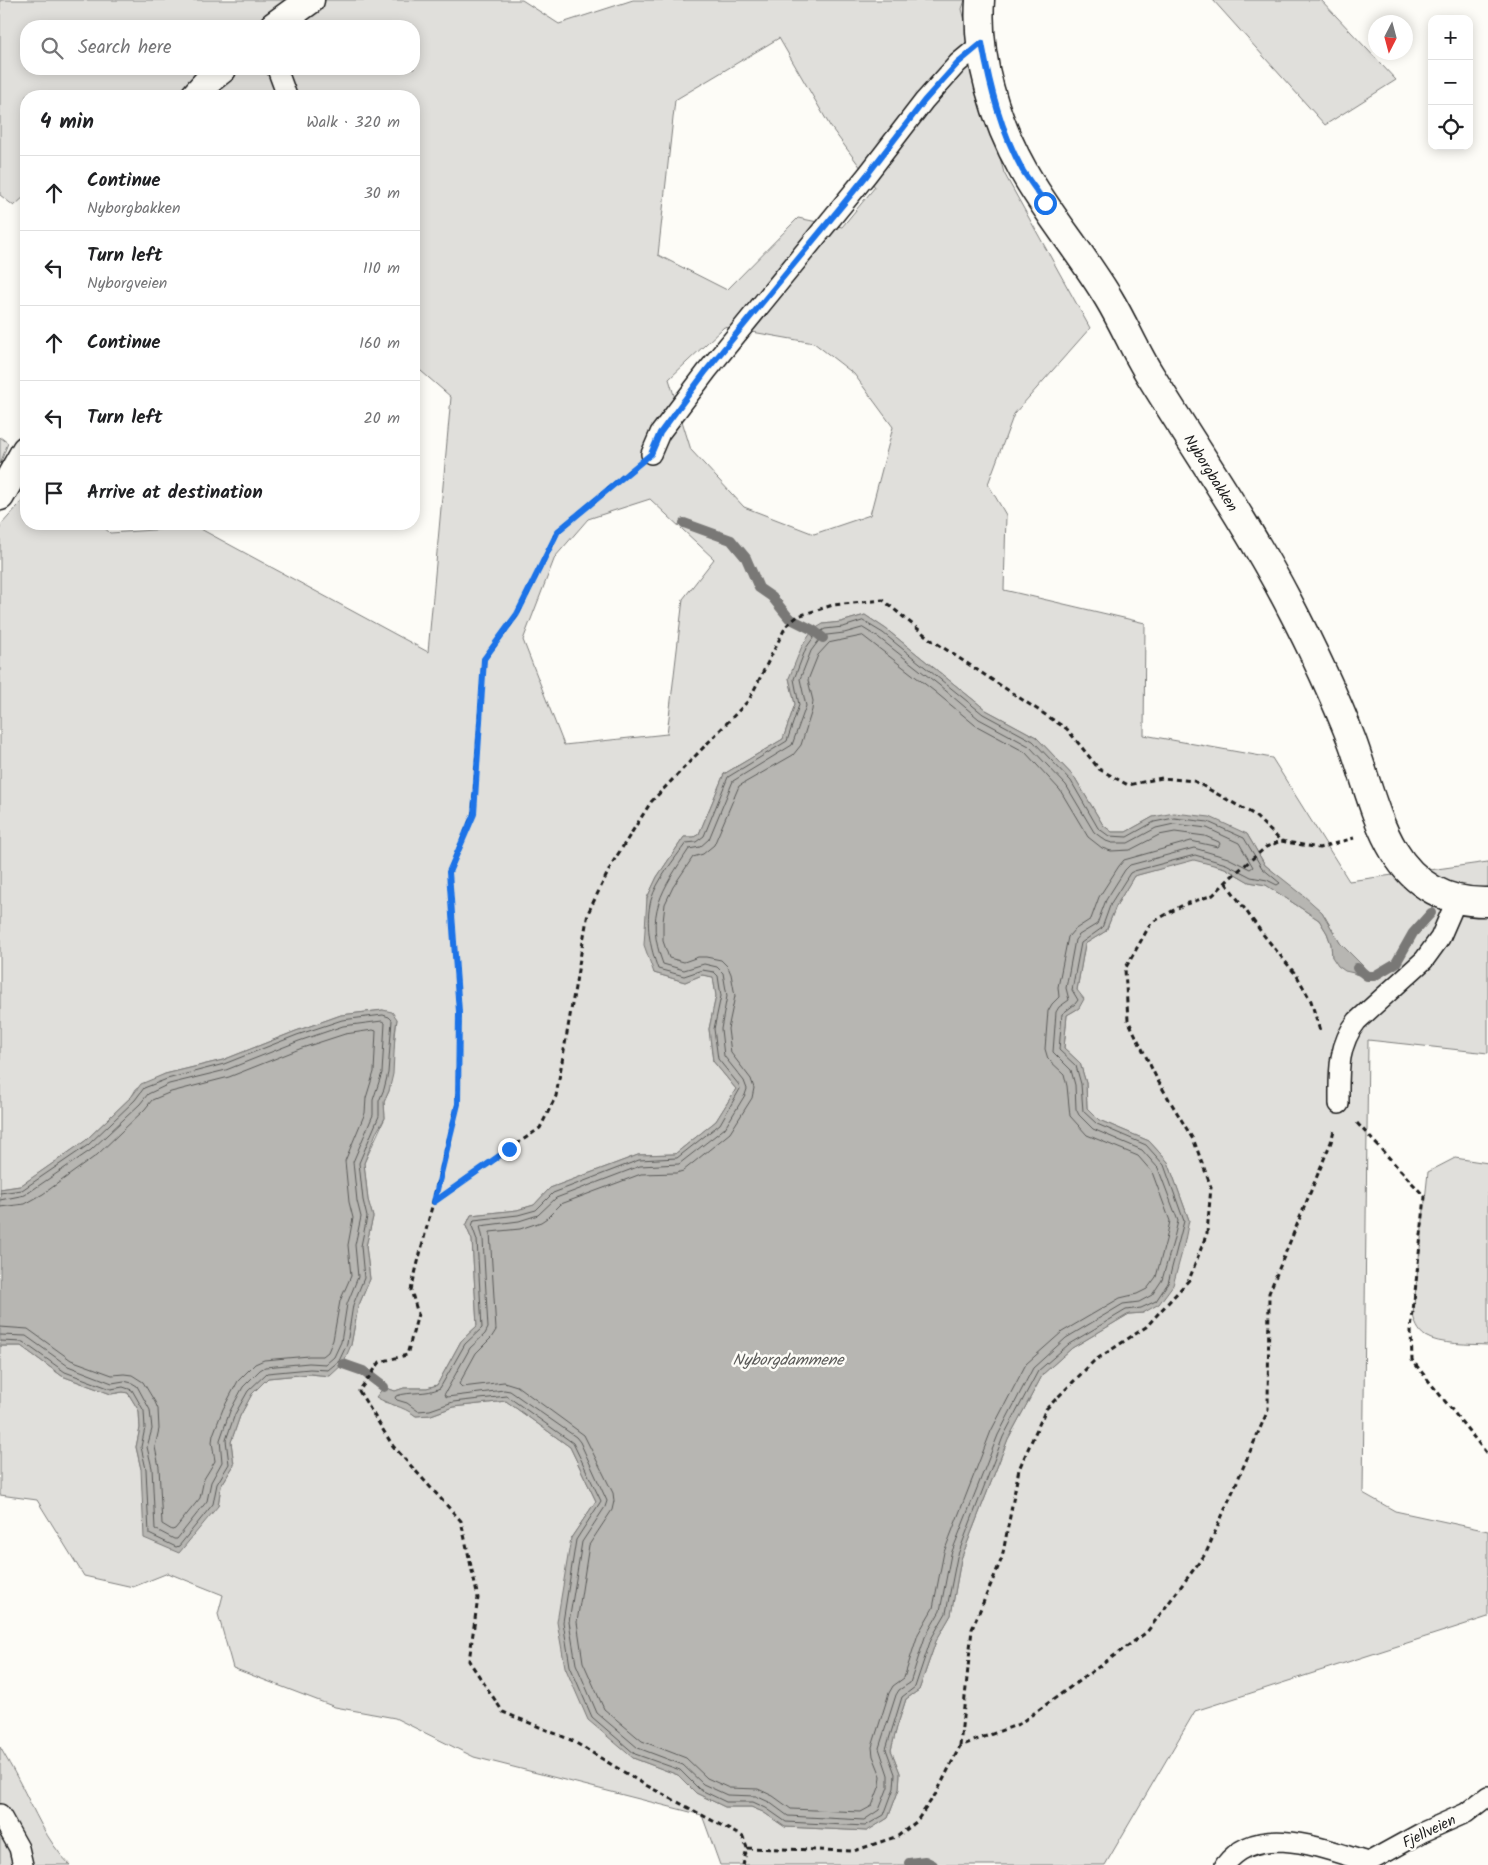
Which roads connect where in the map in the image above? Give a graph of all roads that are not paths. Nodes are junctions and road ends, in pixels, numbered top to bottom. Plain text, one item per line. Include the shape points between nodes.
1 (310, 0) edge
2 (980, 0) edge
3 (282, 20) edge
4 (982, 43) junction
5 (214, 75) edge
6 (278, 75) edge
7 (200, 90) edge
8 (285, 90) edge
9 (651, 454) road end
10 (20, 461) edge
11 (0, 496) edge
12 (1457, 899) junction
13 (1488, 902) edge
14 (1340, 1104) road end
15 (1488, 1796) edge
16 (0, 1814) edge
17 (1365, 1864) edge
18 (22, 1865) edge
19 (1225, 1865) edge

1 - 3 street
2 - 4 street, Nyborgbakken
4 - 9 lane via 958,63 924,101 706,371 660,433
4 - 12 street, Nyborgbakken via 998,116 1024,171 1108,298 1148,371 1268,563 1316,657 1394,852 1415,878 1430,889
5 - 7 street
6 - 8 lane
10 - 11 street
12 - 13 street, Nyborgbakken
12 - 14 lane via 1440,938 1424,960 1349,1032 1340,1057
15 - 17 lane, Fjellveien via 1466,1812
16 - 18 lane via 19,1848
17 - 19 lane, Fjellveien via 1296,1842 1270,1841 1245,1847 1232,1855

